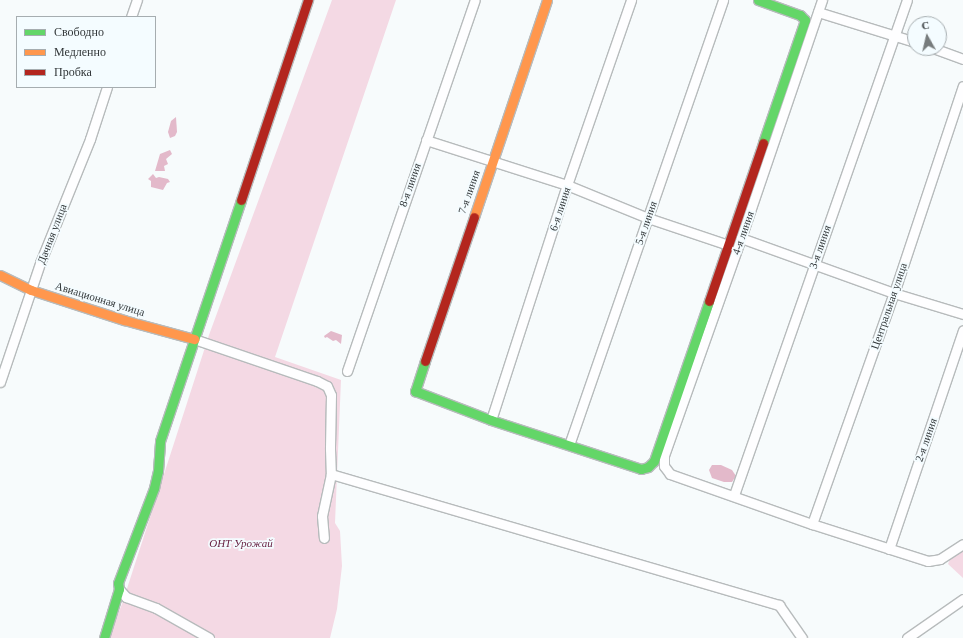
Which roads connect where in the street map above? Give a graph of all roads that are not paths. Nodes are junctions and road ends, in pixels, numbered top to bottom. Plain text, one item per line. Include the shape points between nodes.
1 (137, 0) edge
2 (308, 0) edge
3 (475, 0) edge
4 (547, 0) edge
5 (631, 0) edge
6 (723, 0) edge
7 (758, 0) edge
8 (822, 0) edge
9 (907, 0) edge
10 (818, 12) junction
11 (131, 16) edge
12 (895, 35) junction
13 (907, 39) edge
14 (947, 53) edge
15 (963, 59) edge
16 (963, 86) edge
17 (107, 88) edge
18 (426, 140) junction
19 (492, 160) junction
20 (567, 185) junction
21 (648, 218) junction
22 (741, 238) junction
23 (728, 245) junction
24 (814, 265) junction
25 (0, 275) edge
26 (31, 290) junction
27 (894, 293) junction
28 (963, 314) edge
29 (963, 330) edge
30 (194, 339) junction
31 (347, 371) dead end
32 (0, 382) edge
33 (492, 420) junction
34 (569, 445) junction
35 (331, 474) junction
36 (734, 495) junction
37 (812, 524) junction
38 (324, 538) dead end
39 (963, 544) edge
40 (889, 549) junction
41 (120, 589) junction
42 (963, 599) edge
43 (104, 638) edge
44 (209, 638) edge
45 (802, 638) edge
46 (907, 638) edge

1 - 11 street
2 - 30 street
3 - 18 street, 8-я линия
4 - 19 street, 7-я линия
5 - 20 street, 6-я линия
6 - 21 street, 5-я линия
7 - 23 street via 800,15 805,20
8 - 10 street, 4-я линия
9 - 12 street, 3-я линия
10 - 12 street
10 - 22 street, 4-я линия
12 - 13 street
12 - 24 street, 3-я линия
14 - 15 street
16 - 27 street, Центральная улица
17 - 26 street, Дачная улица via 90,139
18 - 19 street
18 - 31 street, 8-я линия
19 - 20 street
19 - 33 street, 7-я линия via 414,391
20 - 21 street
20 - 33 street, 6-я линия
21 - 23 street
21 - 34 street, 5-я линия
22 - 24 street
22 - 36 street, 4-я линия via 664,456 664,466 670,474
23 - 34 street via 654,461 641,469
24 - 27 street
24 - 36 street, 3-я линия
25 - 26 street, Авиационная улица
26 - 30 street, Авиационная улица
26 - 32 street, Дачная улица
27 - 28 street
27 - 37 street, Центральная улица
29 - 40 street, 2-я линия
30 - 35 street via 327,386 331,395
30 - 41 street via 160,441 154,488 118,583
33 - 34 street
35 - 38 street via 322,516
35 - 45 street via 779,605
36 - 37 street
37 - 40 street
39 - 40 street via 940,558 928,561
41 - 43 street
41 - 44 street via 126,597 156,608
42 - 46 street

